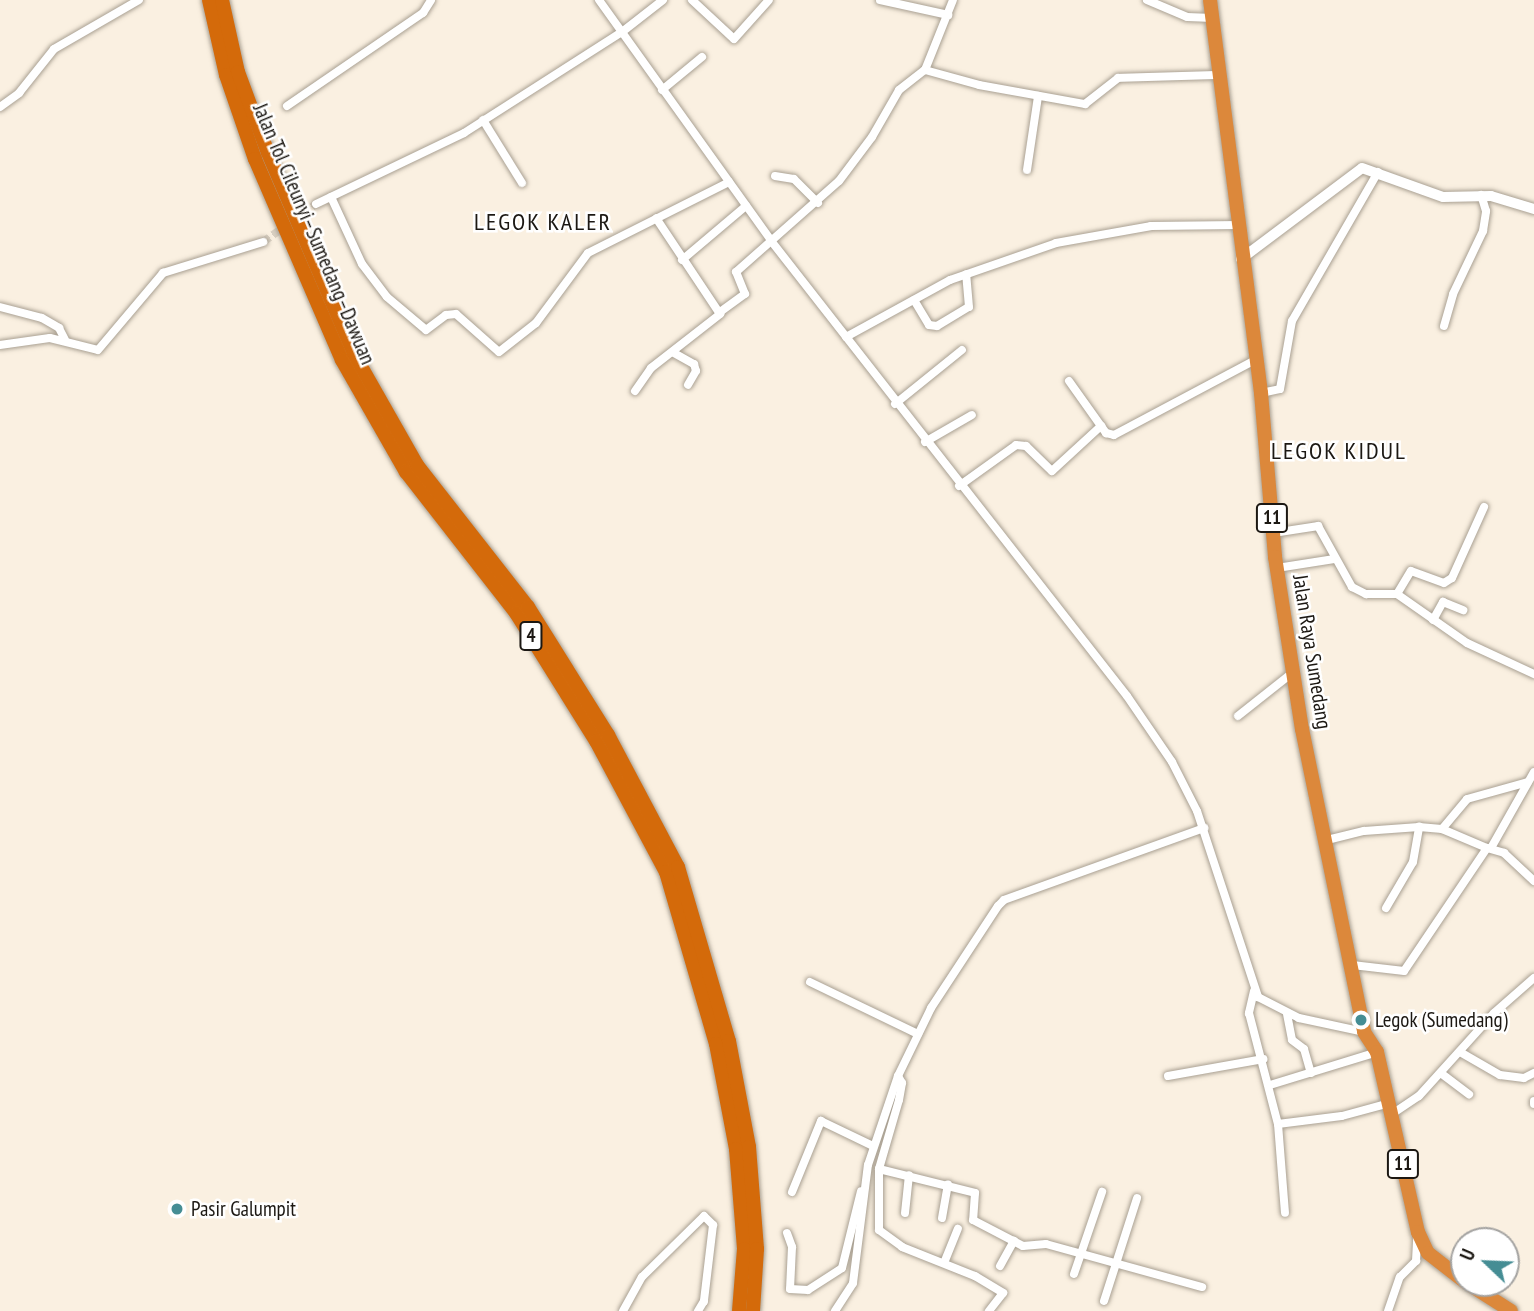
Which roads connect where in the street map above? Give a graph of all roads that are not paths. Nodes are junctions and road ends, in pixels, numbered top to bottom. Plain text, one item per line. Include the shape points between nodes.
1 (139, 0) edge
2 (209, 0) edge
3 (222, 0) edge
4 (431, 0) edge
5 (599, 0) edge
6 (663, 0) edge
7 (692, 0) edge
8 (769, 0) edge
9 (880, 0) edge
10 (953, 0) edge
11 (1147, 0) edge
12 (1210, 0) edge
13 (948, 15) junction
14 (1213, 18) junction
15 (622, 32) junction
16 (702, 57) dead end
17 (925, 70) junction
18 (1220, 75) junction
19 (662, 90) junction
20 (1038, 96) junction
21 (287, 106) dead end
22 (0, 107) edge
23 (482, 121) junction
24 (1027, 170) dead end
25 (1378, 172) junction
26 (775, 176) dead end
27 (729, 182) junction
28 (522, 183) dead end
29 (1481, 195) junction
30 (331, 197) junction
31 (818, 203) junction
32 (317, 204) tunnel mouth
33 (746, 206) junction
34 (1534, 209) edge
35 (656, 218) junction
36 (1239, 225) junction
37 (262, 242) tunnel mouth
38 (772, 242) junction
39 (1241, 259) junction
40 (682, 260) junction
41 (966, 274) junction
42 (914, 300) junction
43 (0, 307) edge
44 (720, 312) junction
45 (1444, 326) dead end
46 (846, 337) junction
47 (65, 340) junction
48 (0, 345) edge
49 (962, 350) dead end
50 (674, 353) junction
51 (1257, 359) junction
52 (1069, 381) dead end
53 (688, 386) dead end
54 (635, 391) dead end
55 (1261, 393) junction
56 (895, 404) junction
57 (972, 415) dead end
58 (1101, 426) junction
59 (925, 442) junction
60 (959, 486) junction
61 (1484, 507) dead end
62 (1273, 534) junction
63 (1334, 559) junction
64 (1278, 569) junction
65 (1397, 594) junction
66 (1463, 610) dead end
67 (1433, 620) junction
68 (1292, 673) junction
69 (1534, 674) edge
70 (1238, 716) dead end
71 (1534, 772) edge
72 (1528, 782) junction
73 (1419, 827) junction
74 (1203, 828) junction
75 (1442, 829) junction
76 (1327, 840) junction
77 (1489, 848) junction
78 (1534, 881) edge
79 (1386, 908) dead end
80 (1352, 965) junction
81 (1534, 978) edge
82 (810, 982) dead end
83 (1254, 991) junction
84 (1287, 1014) junction
85 (1364, 1032) junction
86 (918, 1034) junction
87 (1377, 1052) junction
88 (1460, 1052) junction
89 (1263, 1059) junction
90 (1311, 1073) junction
91 (1534, 1073) edge
92 (1441, 1074) junction
93 (898, 1076) junction
94 (1168, 1076) dead end
95 (1270, 1085) junction
96 (1469, 1094) dead end
97 (1391, 1108) junction
98 (1278, 1124) junction
99 (873, 1146) junction
100 (879, 1169) junction
101 (909, 1175) junction
102 (948, 1185) junction
103 (863, 1188) junction
104 (792, 1192) dead end
105 (1102, 1192) dead end
106 (1137, 1198) dead end
107 (905, 1213) dead end
108 (1285, 1213) dead end
109 (942, 1218) dead end
110 (957, 1229) dead end
111 (1418, 1232) junction
112 (787, 1233) dead end
113 (1013, 1241) junction
114 (1079, 1256) junction
115 (944, 1264) junction
116 (1116, 1265) junction
117 (1000, 1266) dead end
118 (1450, 1270) edge
119 (1074, 1274) dead end
120 (1202, 1287) dead end
121 (1489, 1297) edge
122 (1104, 1301) dead end
123 (623, 1311) edge
124 (698, 1311) edge
125 (740, 1311) edge
126 (752, 1311) edge
127 (835, 1311) edge
128 (989, 1311) edge
129 (1388, 1311) edge
130 (1511, 1311) edge

1 - 22 street via 54,49 19,93
2 - 125 highway, Jalan Tol Cileunyi–Sumedang–Dawuan / 4 via 226,75 256,159 342,360 406,472 516,613 596,741 666,872 716,1044 736,1149 744,1249
3 - 126 highway, Jalan Tol Cileunyi–Sumedang–Dawuan / 4 via 238,72 268,153 354,354 417,465 528,607 608,735 678,867 729,1041 749,1147 757,1249
4 - 21 street via 424,13
5 - 15 street
6 - 15 street
7 - 8 street via 734,39
9 - 13 street
10 - 13 street
11 - 14 street via 1187,17
12 - 14 highway, Jalan Raya Sumedang / 11
13 - 17 street
14 - 18 highway, Jalan Raya Sumedang / 11
15 - 19 street
15 - 23 street
16 - 19 street
17 - 20 street
17 - 31 street via 900,90 872,137
18 - 20 street via 1118,78 1085,104
18 - 36 highway, Jalan Raya Sumedang / 11
19 - 27 street
20 - 24 street
23 - 28 street
23 - 30 street
25 - 29 street via 1443,197
25 - 39 street via 1358,170 1285,230
25 - 55 street via 1292,321 1280,389
26 - 31 street via 794,179
27 - 33 street
27 - 35 street
29 - 34 street
29 - 45 street via 1486,211 1483,231 1457,283
30 - 32 street
30 - 35 street via 362,264 387,297 426,330 446,315 456,314 499,352 536,323 588,253
31 - 38 street
33 - 38 street
33 - 40 street
35 - 40 street
36 - 39 highway, Jalan Raya Sumedang / 11
36 - 41 street via 1151,226 1089,234
37 - 47 street via 163,274 99,350
38 - 44 street via 736,272 745,294
38 - 46 street
39 - 51 highway, Jalan Raya Sumedang / 11
40 - 44 street
41 - 42 street
41 - 42 street via 969,307 937,326 929,325
42 - 46 street
43 - 47 street via 42,318 60,328
44 - 50 street via 719,318
46 - 56 street
47 - 48 street via 31,339
49 - 56 street
50 - 53 street via 694,364 696,371
50 - 54 street via 651,368
51 - 55 highway, Jalan Raya Sumedang / 11
51 - 58 street via 1114,435
52 - 58 street
55 - 62 highway, Jalan Raya Sumedang / 11
56 - 59 street
57 - 59 street
58 - 60 street via 1052,471 1026,446 1016,445
59 - 60 street
60 - 74 street via 1127,696 1181,777
61 - 65 street via 1452,579 1444,583 1410,571
62 - 63 street via 1318,526
62 - 64 highway, Jalan Raya Sumedang / 11
63 - 64 street
63 - 65 street via 1345,580 1359,592
64 - 68 highway, Jalan Raya Sumedang / 11
65 - 67 street
66 - 67 street via 1443,602
67 - 69 street via 1467,643
68 - 70 street
68 - 76 highway, Jalan Raya Sumedang / 11
71 - 72 street
72 - 75 street via 1467,799
72 - 77 street
73 - 75 street
73 - 76 street via 1364,831
73 - 79 street via 1413,862
74 - 83 street
74 - 86 street via 1004,900
75 - 77 street
76 - 80 highway, Jalan Raya Sumedang / 11
77 - 78 street via 1504,853
77 - 80 street via 1407,969
80 - 85 highway, Jalan Raya Sumedang / 11
81 - 88 street via 1494,1013
82 - 86 street
83 - 84 street via 1264,1003
83 - 89 street via 1249,1013
84 - 85 street
84 - 90 street via 1292,1040 1304,1049
85 - 87 highway, Jalan Raya Sumedang / 11
86 - 93 street
87 - 90 street
87 - 97 highway, Jalan Raya Sumedang / 11
88 - 91 street via 1500,1075 1524,1078
88 - 92 street
89 - 94 street
89 - 95 street
90 - 95 street
92 - 96 street
92 - 97 street
93 - 99 street
93 - 100 street via 902,1083 899,1100
95 - 98 street
97 - 98 street
97 - 111 highway, Jalan Raya Sumedang / 11
98 - 108 street
99 - 103 street
99 - 104 street via 821,1121
100 - 101 street
100 - 115 street via 879,1230 902,1247
101 - 102 street
101 - 107 street
102 - 109 street
102 - 113 street via 975,1193 973,1220
103 - 112 street via 842,1268 808,1290 790,1289 792,1247
103 - 127 street via 853,1283
105 - 114 street
106 - 116 street
110 - 115 street
111 - 118 highway, Jalan Raya Sumedang / 11 via 1433,1258
111 - 129 street via 1416,1261 1400,1278
113 - 114 street via 1023,1246 1046,1244
113 - 117 street
114 - 116 street
114 - 119 street
115 - 128 street via 1003,1293
116 - 120 street
116 - 122 street
121 - 130 highway, Jalan Raya Sumedang / 11
123 - 124 street via 642,1277 704,1216 713,1225 704,1301

